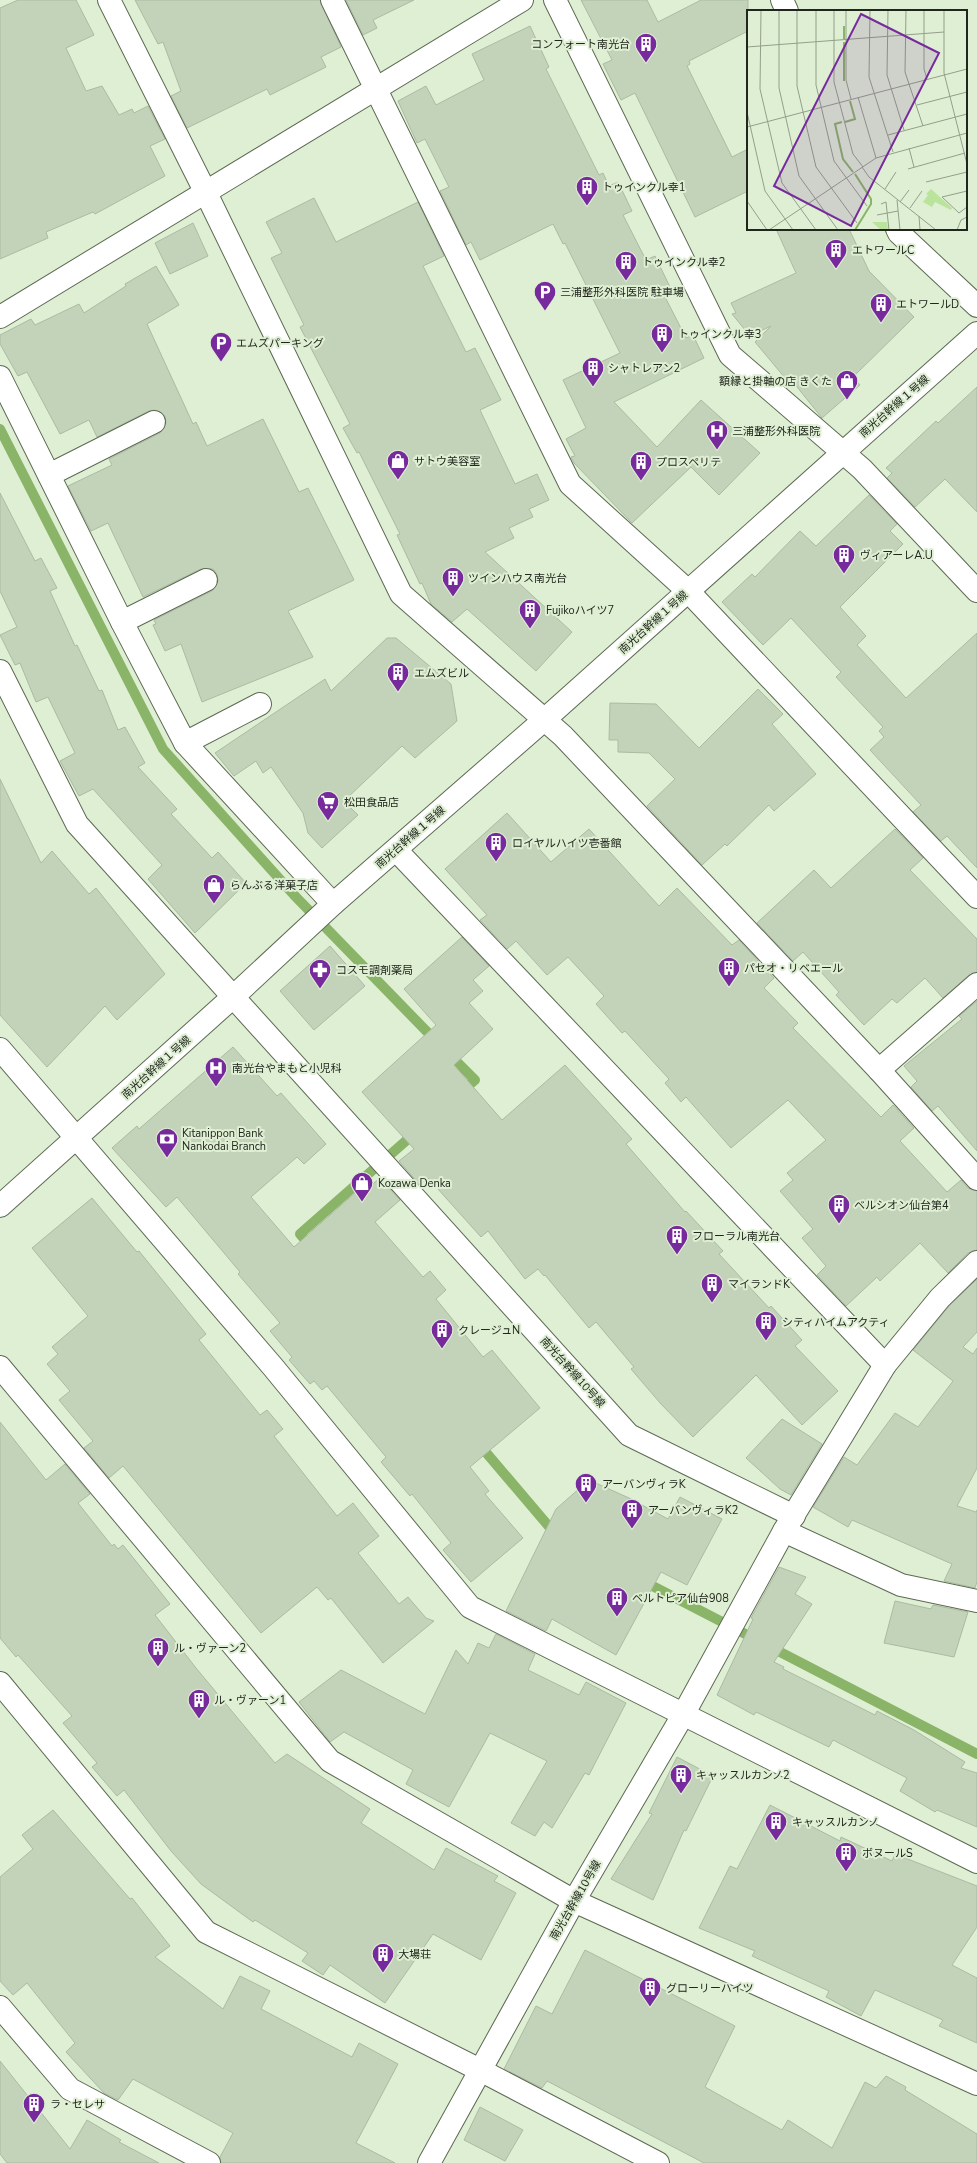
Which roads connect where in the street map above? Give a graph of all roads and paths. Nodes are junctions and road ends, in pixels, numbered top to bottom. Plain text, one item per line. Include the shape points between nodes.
1 (109, 0) edge
2 (332, 0) edge
3 (522, 0) edge
4 (555, 0) edge
5 (782, 0) edge
6 (787, 10) edge
7 (376, 89) junction
8 (206, 193) junction
9 (898, 230) edge
10 (977, 306) edge
11 (0, 317) edge
12 (977, 333) edge
13 (0, 377) edge
14 (154, 422) dead end
15 (842, 452) junction
16 (50, 475) junction
17 (206, 580) dead end
18 (688, 591) junction
19 (977, 591) edge
20 (122, 622) junction
21 (0, 671) edge
22 (260, 704) dead end
23 (544, 720) junction
24 (186, 743) junction
25 (396, 850) junction
26 (977, 897) edge
27 (330, 907) junction
28 (977, 984) edge
29 (233, 997) junction
30 (0, 1050) edge
31 (879, 1070) junction
32 (76, 1139) junction
33 (977, 1179) edge
34 (0, 1206) edge
35 (977, 1262) edge
36 (885, 1365) junction
37 (0, 1367) edge
38 (789, 1524) junction
39 (977, 1602) edge
40 (0, 1683) edge
41 (683, 1715) junction
42 (977, 1862) edge
43 (574, 1901) junction
44 (0, 2007) edge
45 (480, 2070) junction
46 (977, 2084) edge
47 (209, 2163) edge
48 (429, 2163) edge
49 (658, 2163) edge

1 - 8 street
2 - 7 street
3 - 7 street
4 - 15 street via 730,355
5 - 6 street
7 - 8 street
7 - 18 street via 570,484
8 - 11 street
8 - 23 street via 401,594
9 - 10 street
12 - 15 street, 南光台幹線１号線
13 - 16 street
14 - 16 street
15 - 18 street, 南光台幹線１号線
15 - 19 street
16 - 20 street
17 - 20 street
18 - 23 street, 南光台幹線１号線
18 - 26 street
20 - 24 street
21 - 29 street via 77,824
22 - 24 street
23 - 25 street, 南光台幹線１号線
23 - 31 street via 568,742
24 - 27 street
25 - 27 street, 南光台幹線１号線
25 - 36 street
27 - 29 street, 南光台幹線１号線
28 - 31 street
29 - 32 street, 南光台幹線１号線
29 - 38 street, 南光台幹線10号線 via 629,1435
30 - 32 street
31 - 33 street
32 - 34 street, 南光台幹線１号線
32 - 41 street via 273,1367 470,1607
35 - 36 street, 南光台幹線10号線 via 940,1298
36 - 38 street, 南光台幹線10号線
37 - 43 street via 330,1761
38 - 39 street, 南光台幹線10号線 via 901,1585
38 - 41 street, 南光台幹線10号線
40 - 45 street via 206,1932
41 - 42 street
41 - 43 street, 南光台幹線10号線
43 - 45 street, 南光台幹線10号線
43 - 46 street
44 - 47 street via 70,2089
45 - 48 street, 南光台幹線10号線
45 - 49 street

